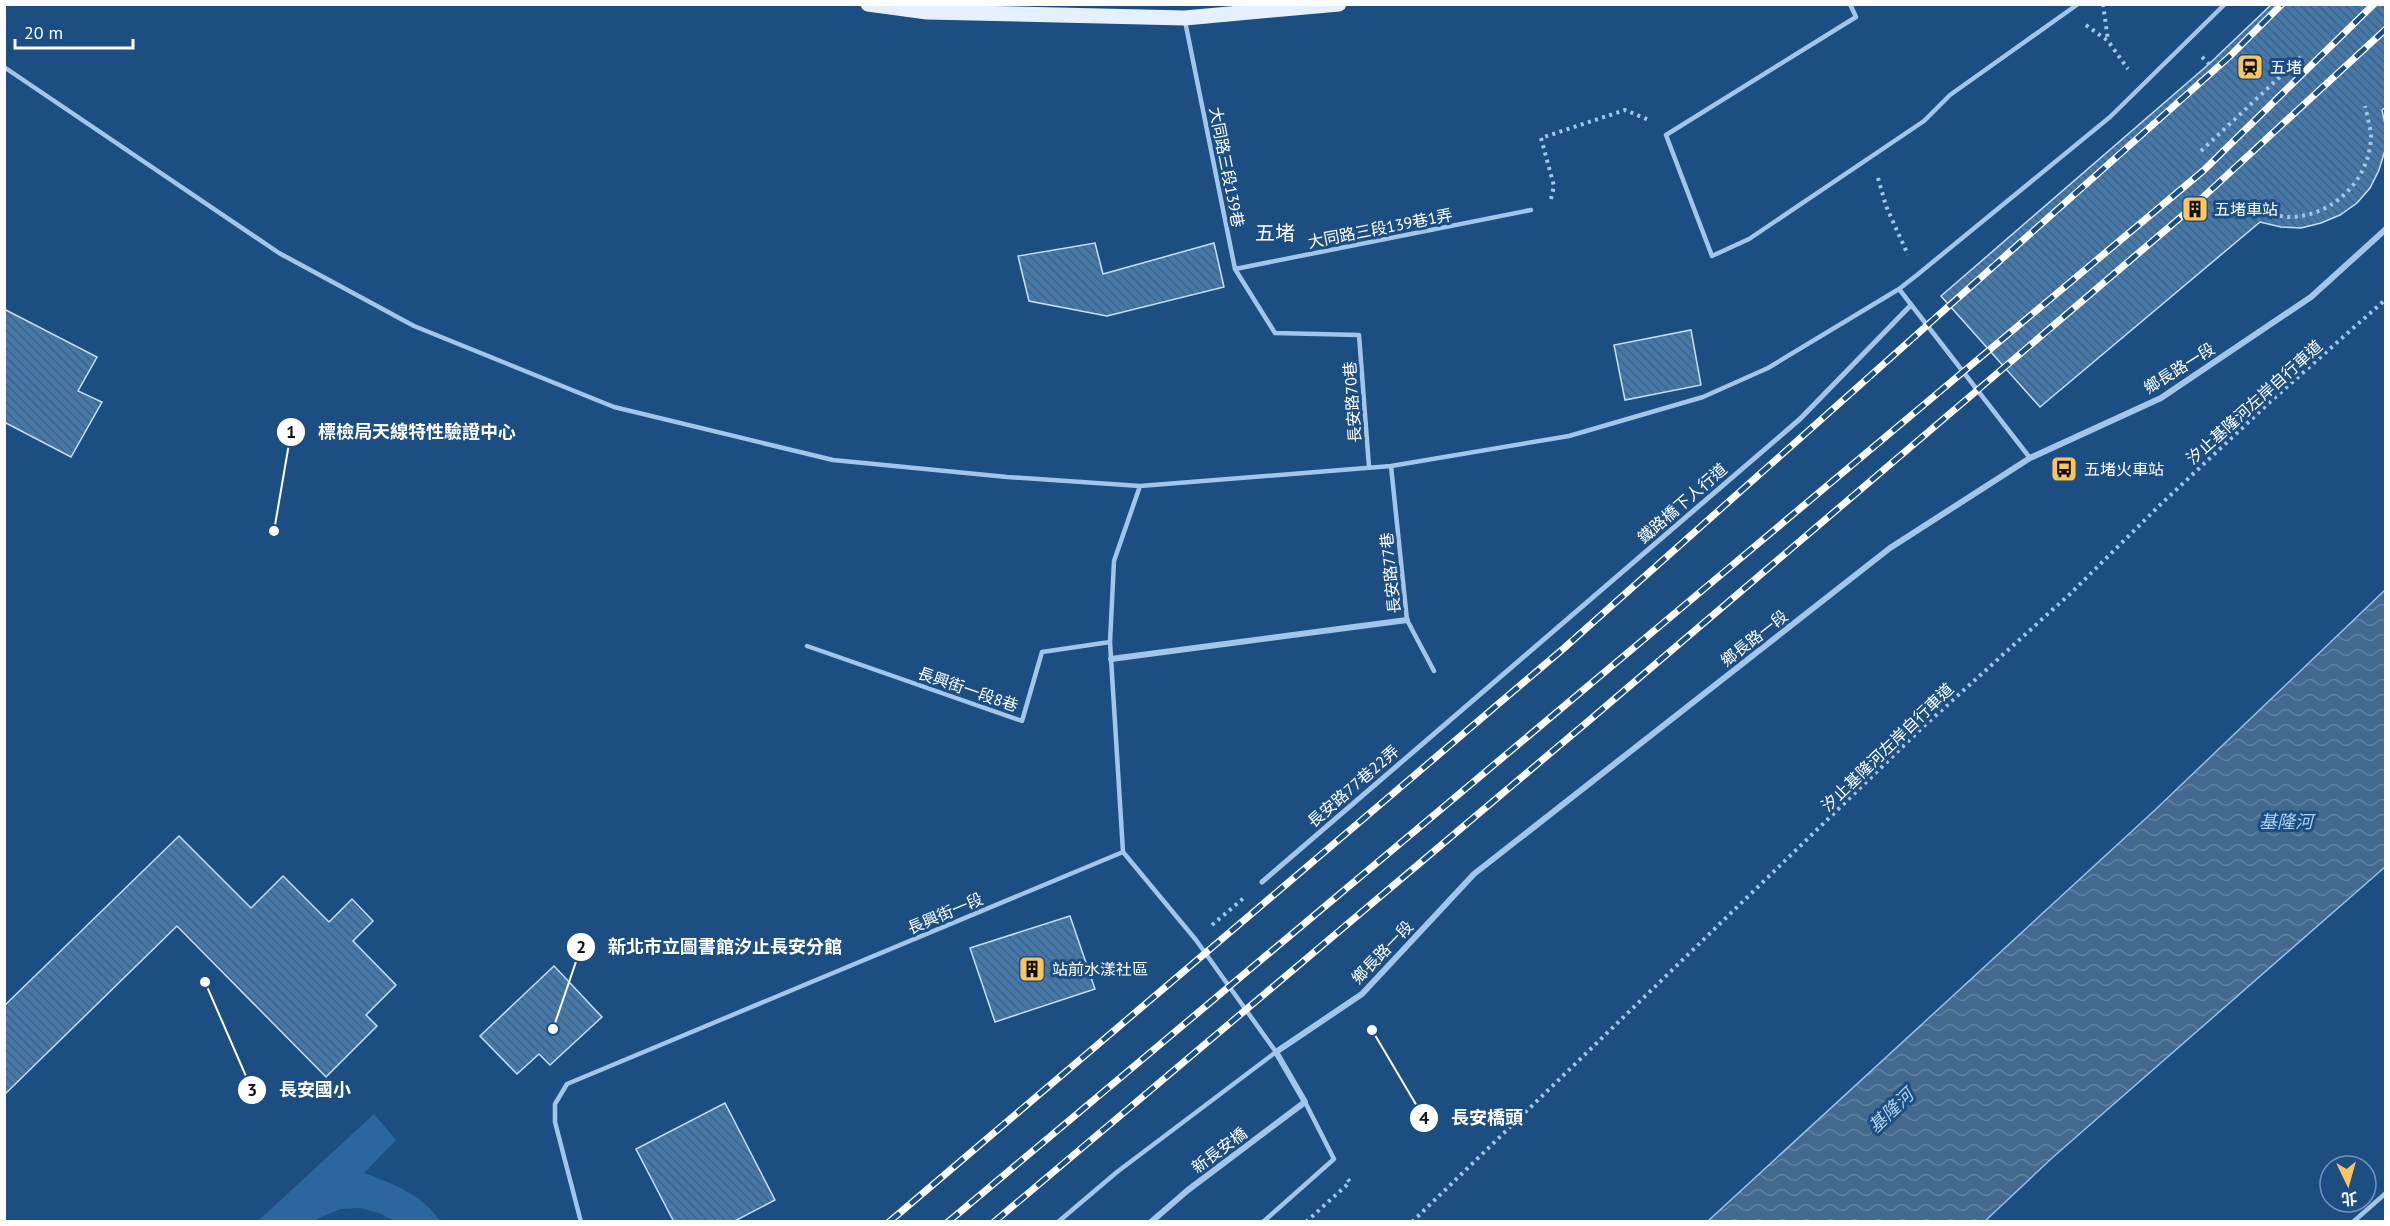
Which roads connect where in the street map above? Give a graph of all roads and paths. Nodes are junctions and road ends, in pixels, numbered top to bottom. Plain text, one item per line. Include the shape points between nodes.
1 (868, 4) edge
2 (1339, 4) edge
3 (1850, 4) edge
4 (2078, 4) edge
5 (2103, 4) edge
6 (2225, 4) edge
7 (2064, 14) junction
8 (1185, 18) junction
9 (2108, 41) junction
10 (2301, 57) dead end
11 (4, 67) edge
12 (2141, 86) junction
13 (2366, 106) dead end
14 (1666, 135) junction
15 (2201, 151) dead end
16 (1864, 162) junction
17 (1531, 210) joint
18 (2258, 210) dead end
19 (2385, 230) edge
20 (1235, 269) junction
21 (1917, 275) junction
22 (1899, 289) junction
23 (2385, 299) edge
24 (1911, 305) junction
25 (1359, 335) joint
26 (2030, 458) junction
27 (1391, 466) junction
28 (1369, 467) junction
29 (1140, 486) junction
30 (1407, 620) junction
31 (1110, 642) junction
32 (807, 646) dead end
33 (1111, 658) junction
34 (1434, 671) dead end
35 (1461, 711) joint
36 (1123, 852) junction
37 (1262, 882) joint
38 (1196, 940) junction
39 (1276, 1052) junction
40 (1305, 1102) junction
41 (2385, 1193) edge
42 (581, 1221) edge
43 (1058, 1221) edge
44 (1151, 1221) edge
45 (1263, 1221) edge
46 (1412, 1221) edge
47 (2353, 1221) edge

1 - 8 main road via 927,12
2 - 8 main road
3 - 14 lane via 1856,17
4 - 7 lane
5 - 9 path
6 - 12 lane
7 - 9 path
7 - 16 lane
8 - 20 lane, 大同路三段139巷
9 - 12 path
10 - 15 path
11 - 29 lane via 279,253 414,326 614,407 833,460
12 - 21 lane via 2110,117
13 - 18 path via 2371,137 2365,168 2347,194 2319,211 2289,217
14 - 16 lane via 1712,256 1749,239
14 - 17 path via 1646,118 1624,110 1541,138 1554,186 1551,201
16 - 21 path via 1877,162 1878,183 1886,206
17 - 20 lane, 大同路三段139巷1弄
19 - 26 street, 鄉長路一段 via 2311,297 2161,398
20 - 25 lane, 大同路三段139巷 via 1275,333
21 - 22 lane
22 - 24 lane
22 - 27 lane via 1768,368 1703,397 1569,436
23 - 46 path, 汐止基隆河左岸自行車道 via 1923,727
24 - 26 lane
24 - 35 street, 鐵路橋下人行道 via 1800,418
25 - 28 lane, 長安路70巷
26 - 39 street, 鄉長路一段 via 1890,548 1483,867 1362,993
27 - 28 lane
27 - 30 lane, 長安路77巷
28 - 29 lane
29 - 31 lane via 1114,561
30 - 33 street
30 - 34 lane, 長安路77巷
31 - 32 lane, 長興街一段8巷 via 1042,652 1022,721
31 - 33 lane
33 - 36 lane
35 - 37 street, 長安路77巷22弄
36 - 38 lane
36 - 42 lane, 長興街一段 via 567,1084 555,1104 555,1122
37 - 38 path
38 - 39 lane
39 - 40 street
39 - 43 lane
40 - 44 street, 新長安橋
40 - 45 lane via 1334,1159
41 - 47 lane

